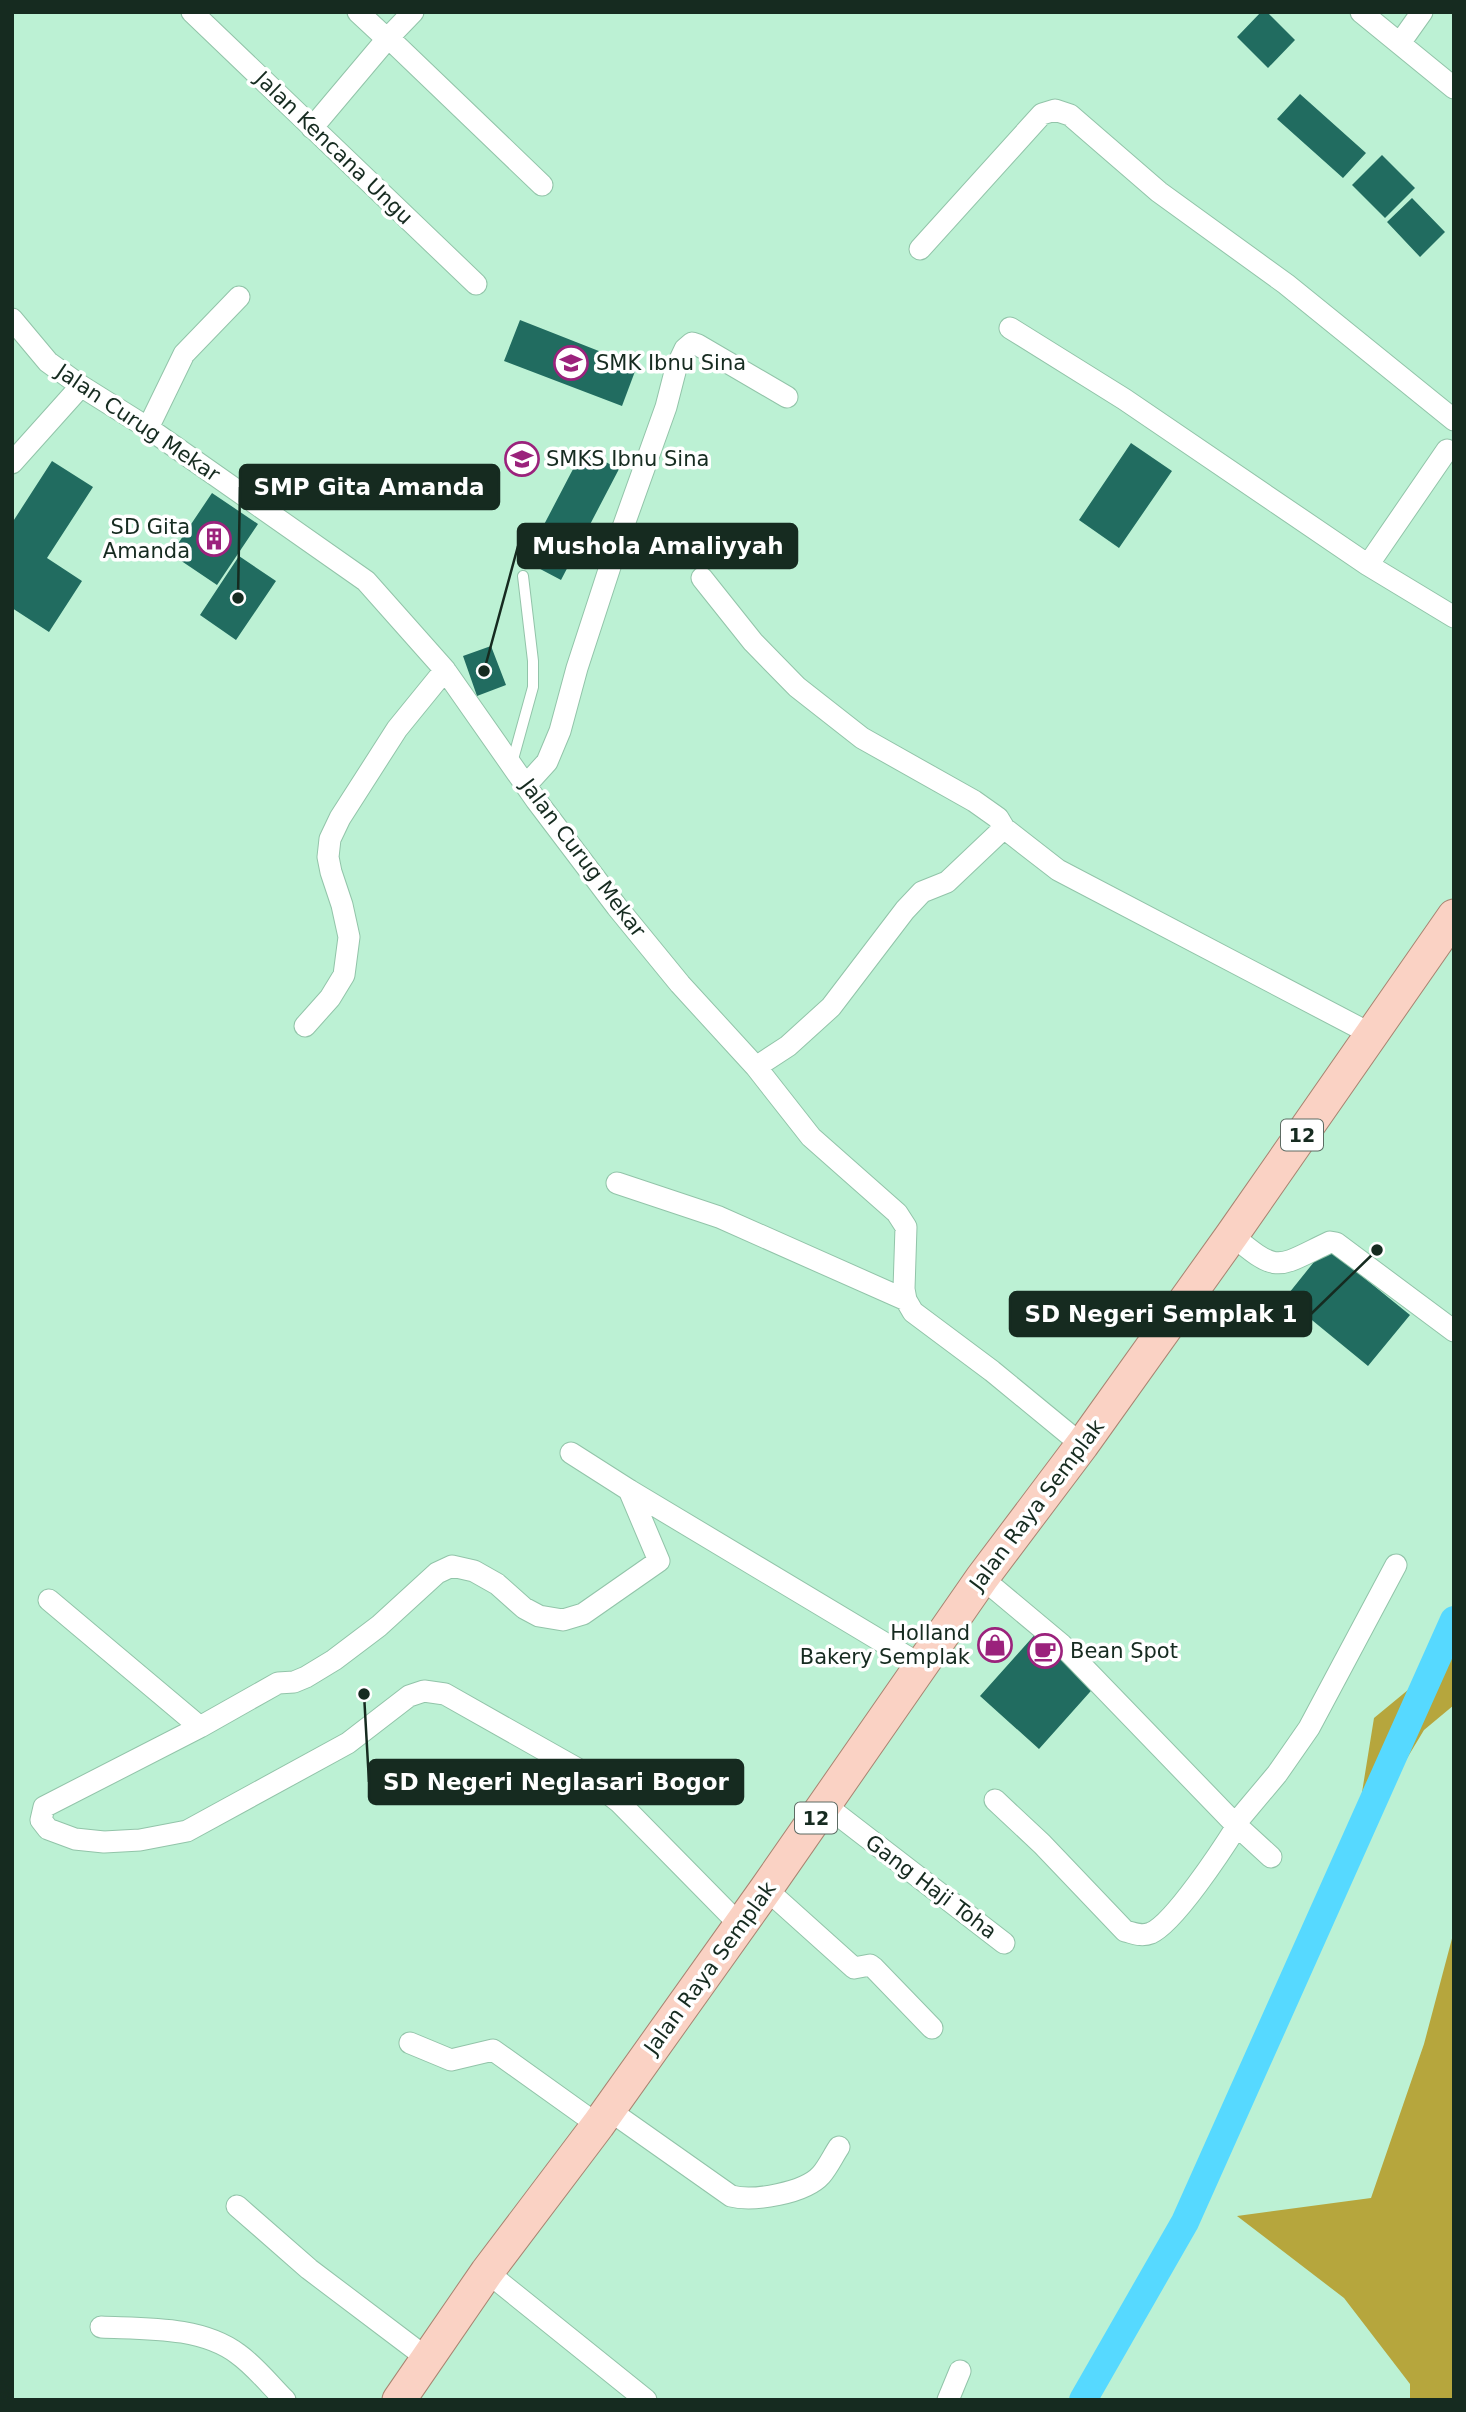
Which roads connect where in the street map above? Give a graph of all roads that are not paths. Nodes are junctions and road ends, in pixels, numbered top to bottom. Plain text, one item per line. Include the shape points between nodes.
1 (192, 12) edge
2 (358, 12) edge
3 (413, 12) edge
4 (1422, 12) edge
5 (1364, 13) edge
6 (387, 39) junction
7 (1400, 43) junction
8 (1454, 88) edge
9 (312, 128) junction
10 (542, 185) dead end
11 (920, 249) dead end
12 (476, 284) dead end
13 (239, 297) dead end
14 (12, 319) edge
15 (1010, 328) dead end
16 (81, 386) junction
17 (787, 397) dead end
18 (1454, 420) edge
19 (148, 428) junction
20 (1447, 450) dead end
21 (12, 463) edge
22 (1368, 565) junction
23 (523, 576) dead end
24 (702, 578) dead end
25 (1454, 617) edge
26 (445, 670) junction
27 (512, 763) junction
28 (527, 784) junction
29 (1004, 828) junction
30 (1454, 916) edge
31 (304, 1026) dead end
32 (1371, 1034) junction
33 (756, 1067) junction
34 (617, 1183) dead end
35 (1232, 1235) junction
36 (906, 1300) junction
37 (1454, 1331) edge
38 (1082, 1445) junction
39 (571, 1453) dead end
40 (629, 1490) junction
41 (1396, 1565) dead end
42 (982, 1578) junction
43 (49, 1600) dead end
44 (920, 1665) junction
45 (200, 1727) junction
46 (995, 1800) dead end
47 (825, 1805) junction
48 (1236, 1825) junction
49 (1271, 1857) dead end
50 (766, 1889) junction
51 (740, 1925) junction
52 (1004, 1943) dead end
53 (932, 2028) dead end
54 (410, 2043) dead end
55 (603, 2117) junction
56 (839, 2147) dead end
57 (237, 2206) dead end
58 (487, 2272) junction
59 (101, 2327) dead end
60 (428, 2359) junction
61 (960, 2371) dead end
62 (285, 2400) edge
63 (399, 2400) edge
64 (646, 2400) edge
65 (948, 2400) edge

1 - 9 street, Jalan Kencana Ungu
2 - 6 street
3 - 6 street
4 - 7 street
5 - 7 street
6 - 9 street
6 - 10 street
7 - 8 street
9 - 12 street, Jalan Kencana Ungu
11 - 18 street via 1042,114 1063,112
13 - 19 street via 184,354
14 - 16 street, Jalan Curug Mekar via 48,362
15 - 22 street
16 - 19 street, Jalan Curug Mekar
16 - 21 street
17 - 28 street via 698,345 692,343 685,349 577,668 561,731 547,762
19 - 26 street, Jalan Curug Mekar via 366,581
20 - 22 street
22 - 25 street
23 - 27 lane via 533,687
24 - 29 street via 753,642 797,687 862,738 974,801
26 - 27 street, Jalan Curug Mekar
26 - 31 street via 397,729 330,839 329,864 349,937 344,975
27 - 28 street, Jalan Curug Mekar
28 - 33 street, Jalan Curug Mekar via 617,907
29 - 32 street via 1058,870
29 - 33 street via 947,882 922,892 831,1007 788,1046
30 - 32 main road, Jalan Raya Semplak / 12
32 - 35 main road, Jalan Raya Semplak / 12
33 - 36 street, Jalan Curug Mekar via 811,1137 897,1213 906,1227
34 - 36 street via 719,1217
35 - 37 street via 1269,1263 1282,1264 1336,1243
35 - 38 main road, Jalan Raya Semplak / 12
36 - 38 street via 913,1312
38 - 42 main road, Jalan Raya Semplak / 12
39 - 40 street
40 - 44 street
40 - 45 street via 659,1561 583,1614 563,1620 539,1616 498,1584 452,1566 437,1573 334,1660 294,1682 278,1683
41 - 48 street via 1309,1728
42 - 44 main road, Jalan Raya Semplak / 12
42 - 48 street via 1061,1644
43 - 45 street
44 - 47 main road, Jalan Raya Semplak / 12
45 - 51 street via 44,1807 44,1825 75,1839 104,1842 187,1831 348,1743 409,1696 424,1691 444,1694 576,1768 619,1802
46 - 48 street via 1125,1931 1142,1936 1168,1920
47 - 50 main road, Jalan Raya Semplak / 12
47 - 52 street, Gang Haji Toha
48 - 49 street
50 - 51 main road, Jalan Raya Semplak / 12
50 - 53 street via 854,1968 874,1968
51 - 55 main road, Jalan Raya Semplak / 12
54 - 55 street via 451,2060 493,2050
55 - 56 street via 731,2196 745,2200 798,2190 819,2177
55 - 58 main road, Jalan Raya Semplak / 12
57 - 60 street via 309,2269
58 - 60 main road, Jalan Raya Semplak / 12
58 - 64 street
59 - 62 street via 174,2332 220,2343 239,2354
60 - 63 main road, Jalan Raya Semplak / 12
61 - 65 street

